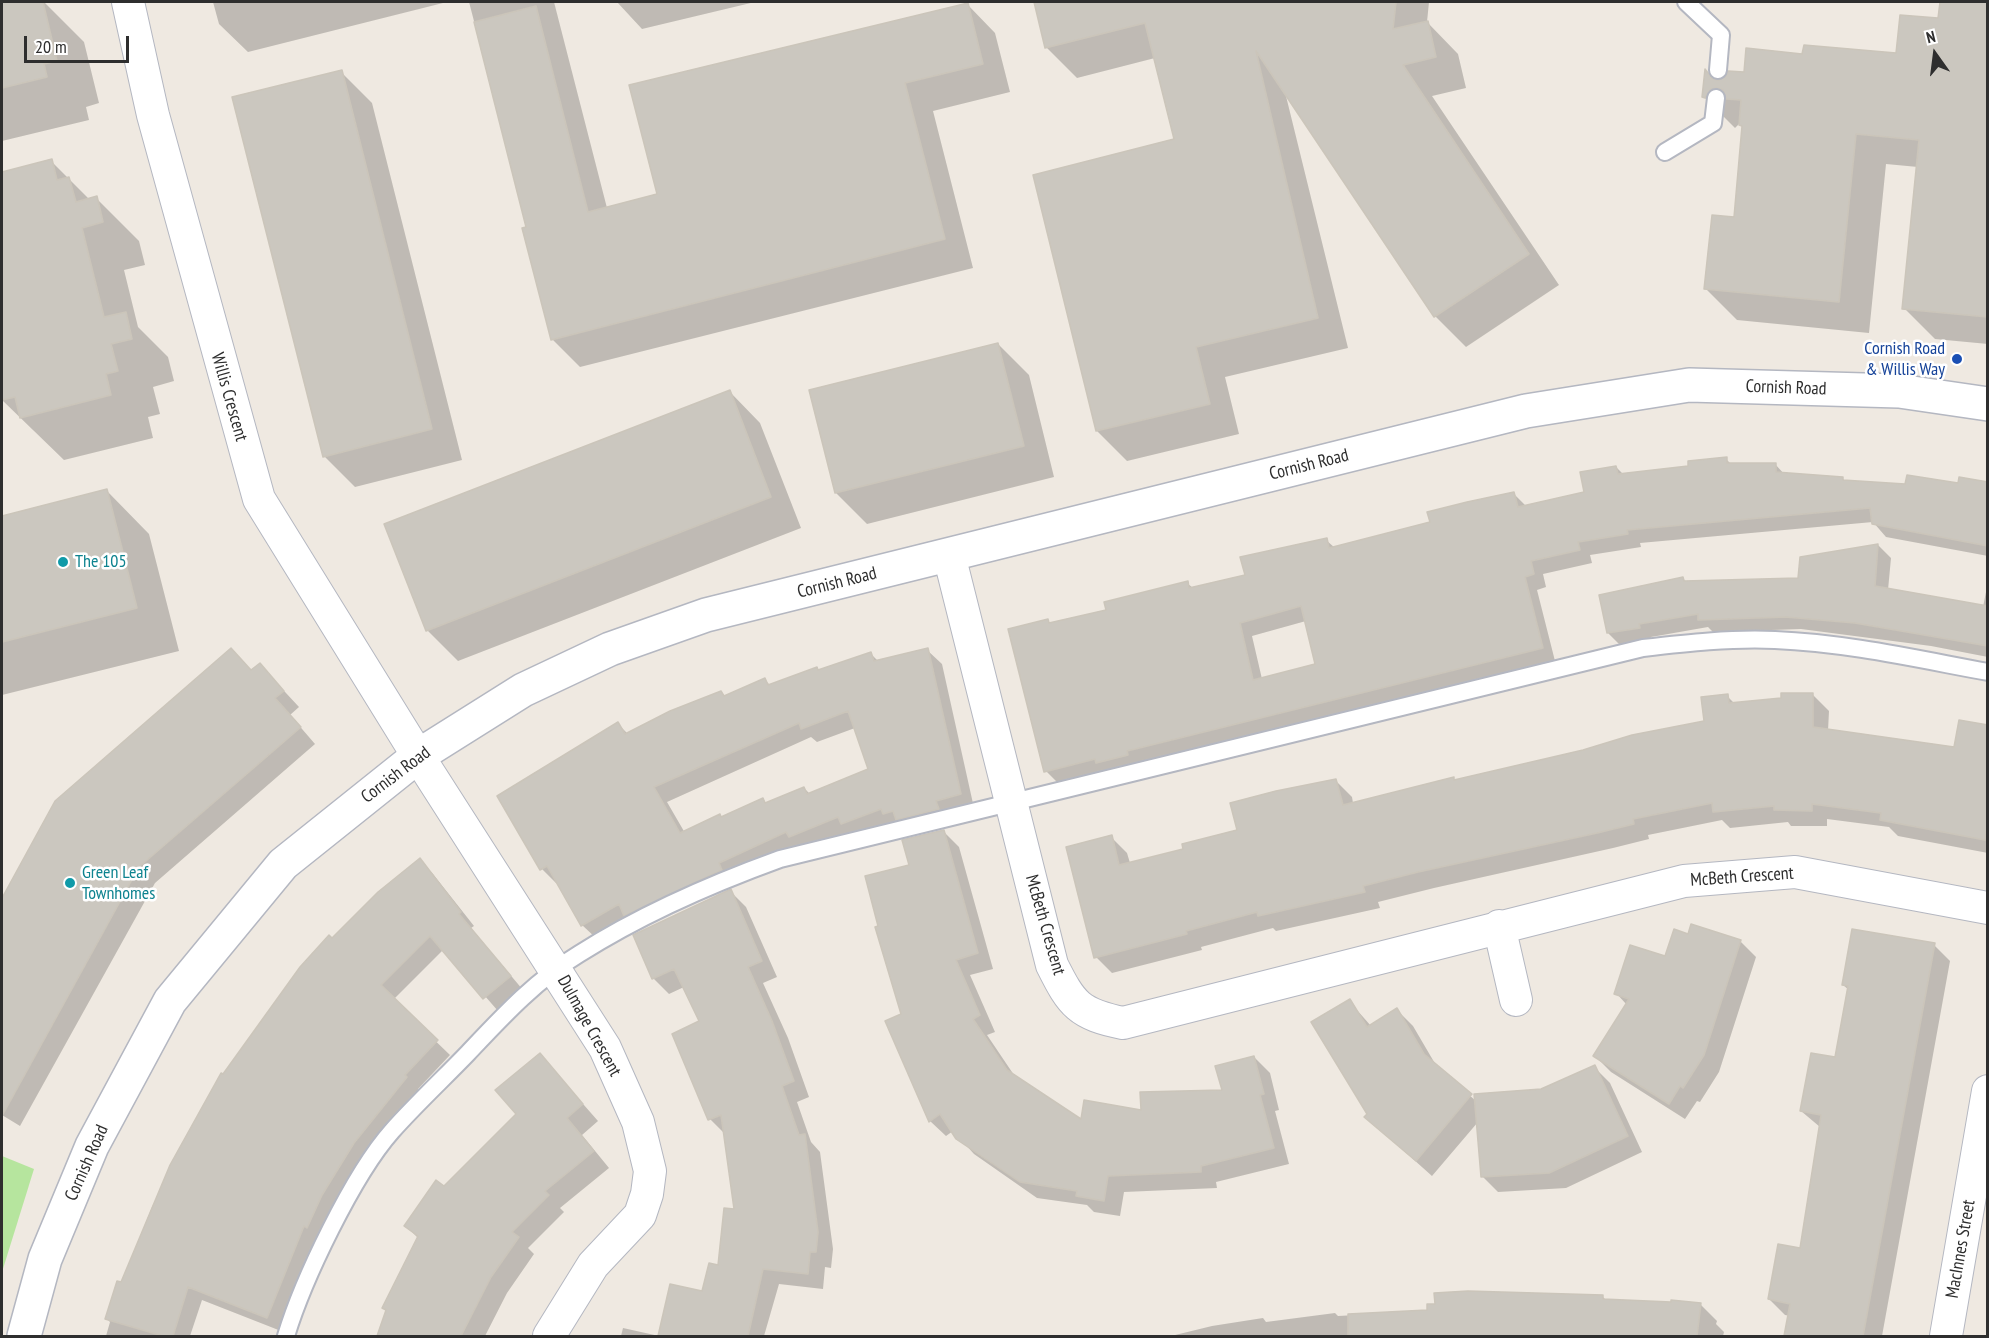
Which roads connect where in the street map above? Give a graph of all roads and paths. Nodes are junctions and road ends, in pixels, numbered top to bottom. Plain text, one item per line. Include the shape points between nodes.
1 (128, 2) edge
2 (1686, 2) edge
3 (1718, 70) dead end
4 (1716, 98) dead end
5 (1665, 152) dead end
6 (1988, 404) edge
7 (949, 555) junction
8 (1988, 672) edge
9 (418, 756) junction
10 (1012, 802) junction
11 (1988, 908) edge
12 (1499, 926) junction
13 (557, 970) junction
14 (1516, 1000) dead end
15 (1988, 1091) edge
16 (24, 1336) edge
17 (286, 1336) edge
18 (549, 1336) edge
19 (1946, 1336) edge

1 - 9 street, Willis Crescent via 151,107 259,499
2 - 3 lane via 1721,35
4 - 5 lane via 1713,123
6 - 7 street, Cornish Road via 1899,391 1689,385 1526,411
7 - 9 street, Cornish Road via 706,615 610,649 523,690
7 - 10 street, McBeth Crescent
8 - 10 lane via 1854,648 1775,640 1643,648
9 - 13 street, Dulmage Crescent
9 - 16 street, Cornish Road via 283,864 170,1000 92,1146 45,1259
10 - 12 street, McBeth Crescent via 1052,965 1067,996 1092,1016 1124,1023
10 - 13 lane via 770,862 678,900
11 - 12 street, McBeth Crescent via 1795,872 1684,881
12 - 14 street
13 - 17 lane via 517,1001 390,1132 340,1214
13 - 18 street, Dulmage Crescent via 605,1048 638,1122 650,1171 640,1215 594,1265
15 - 19 street, MacInnes Street

